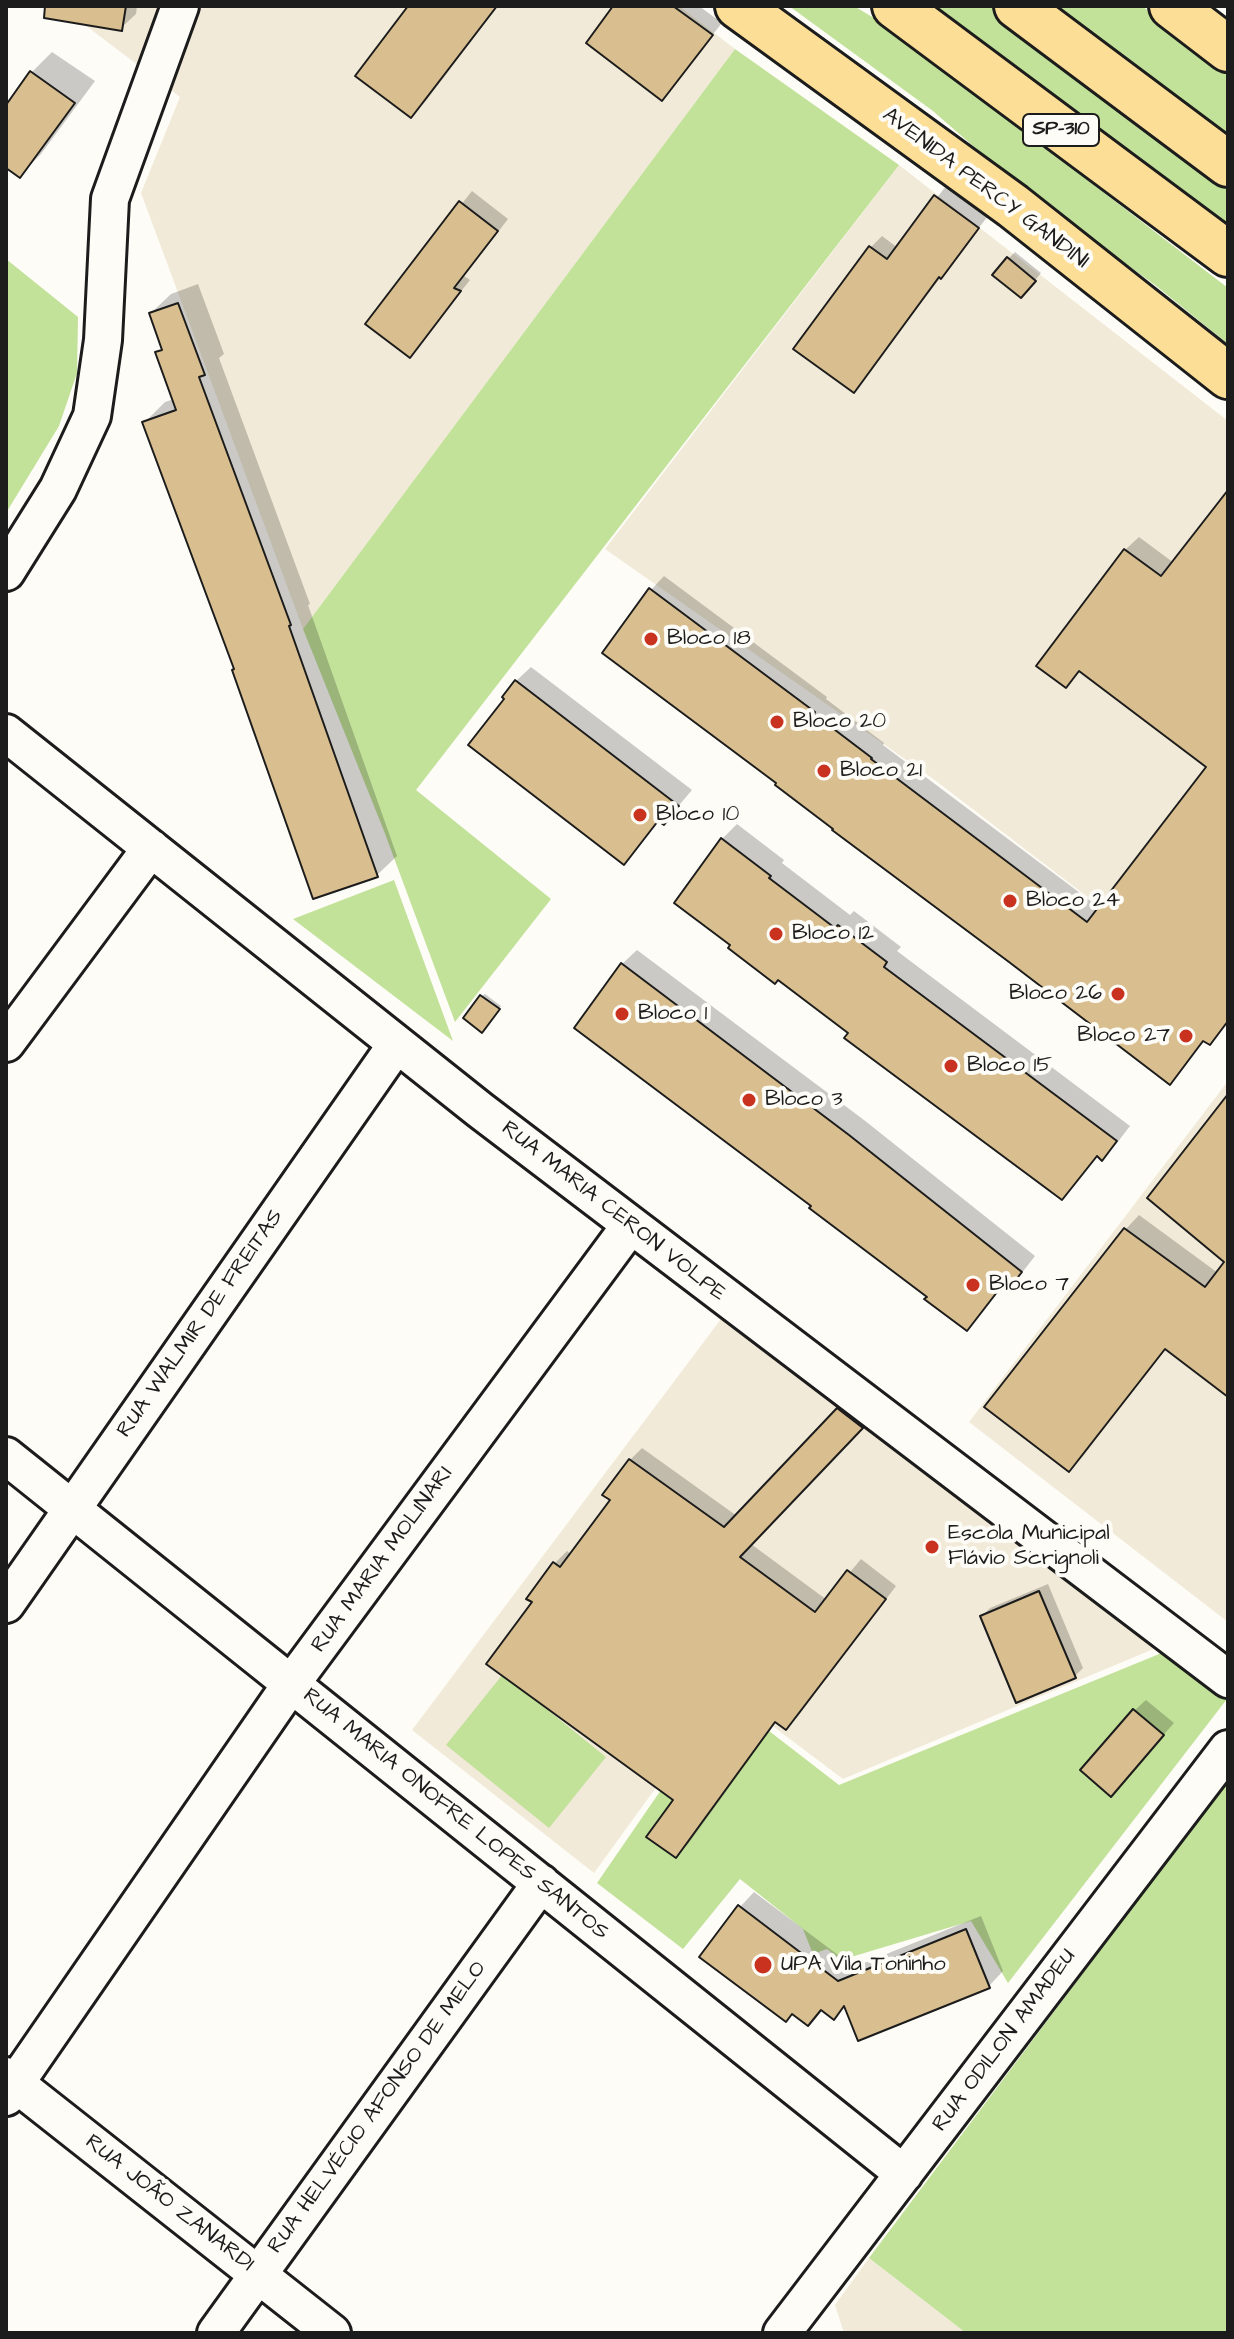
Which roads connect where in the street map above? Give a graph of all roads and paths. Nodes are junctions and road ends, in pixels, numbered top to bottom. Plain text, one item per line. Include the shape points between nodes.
1 (180, 6) edge
2 (738, 6) edge
3 (895, 6) edge
4 (1017, 6) edge
5 (1172, 6) edge
6 (1228, 49) edge
7 (1228, 164) edge
8 (1228, 254) edge
9 (1228, 376) edge
10 (6, 572) edge
11 (6, 733) edge
12 (151, 848) junction
13 (6, 1043) edge
14 (396, 1045) junction
15 (630, 1226) junction
16 (6, 1456) edge
17 (72, 1509) junction
18 (6, 1604) edge
19 (1228, 1679) edge
20 (291, 1684) junction
21 (1228, 1749) edge
22 (541, 1883) junction
23 (9, 2085) edge
24 (904, 2174) junction
25 (258, 2274) junction
26 (216, 2333) edge
27 (332, 2333) edge
28 (782, 2333) edge

1 - 10 street via 110,199 103,340 92,416 58,489
2 - 9 main road, AVENIDA PERCY GANDINI via 1013,206
3 - 8 main road, SP-310
4 - 7 main road
5 - 6 main road
11 - 12 street, RUA MARIA CERON VOLPE
12 - 13 street
12 - 14 street, RUA MARIA CERON VOLPE
14 - 15 street, RUA MARIA CERON VOLPE
14 - 17 street, RUA WALMIR DE FREITAS
15 - 19 street, RUA MARIA CERON VOLPE
15 - 20 street, RUA MARIA MOLINARI
16 - 17 street, RUA MARIA ONOFRE LOPES SANTOS
17 - 18 street, RUA WALMIR DE FREITAS
17 - 20 street, RUA MARIA ONOFRE LOPES SANTOS
20 - 22 street, RUA MARIA ONOFRE LOPES SANTOS
20 - 23 street, RUA MARIA MOLINARI
21 - 24 street, RUA ODILON AMADEU
22 - 24 street, RUA MARIA ONOFRE LOPES SANTOS
22 - 25 street, RUA HELVÉCIO AFONSO DE MELO
23 - 25 street, RUA JOÃO ZANARDI
24 - 28 street, RUA ODILON AMADEU
25 - 26 street, RUA HELVÉCIO AFONSO DE MELO
25 - 27 street, RUA JOÃO ZANARDI

